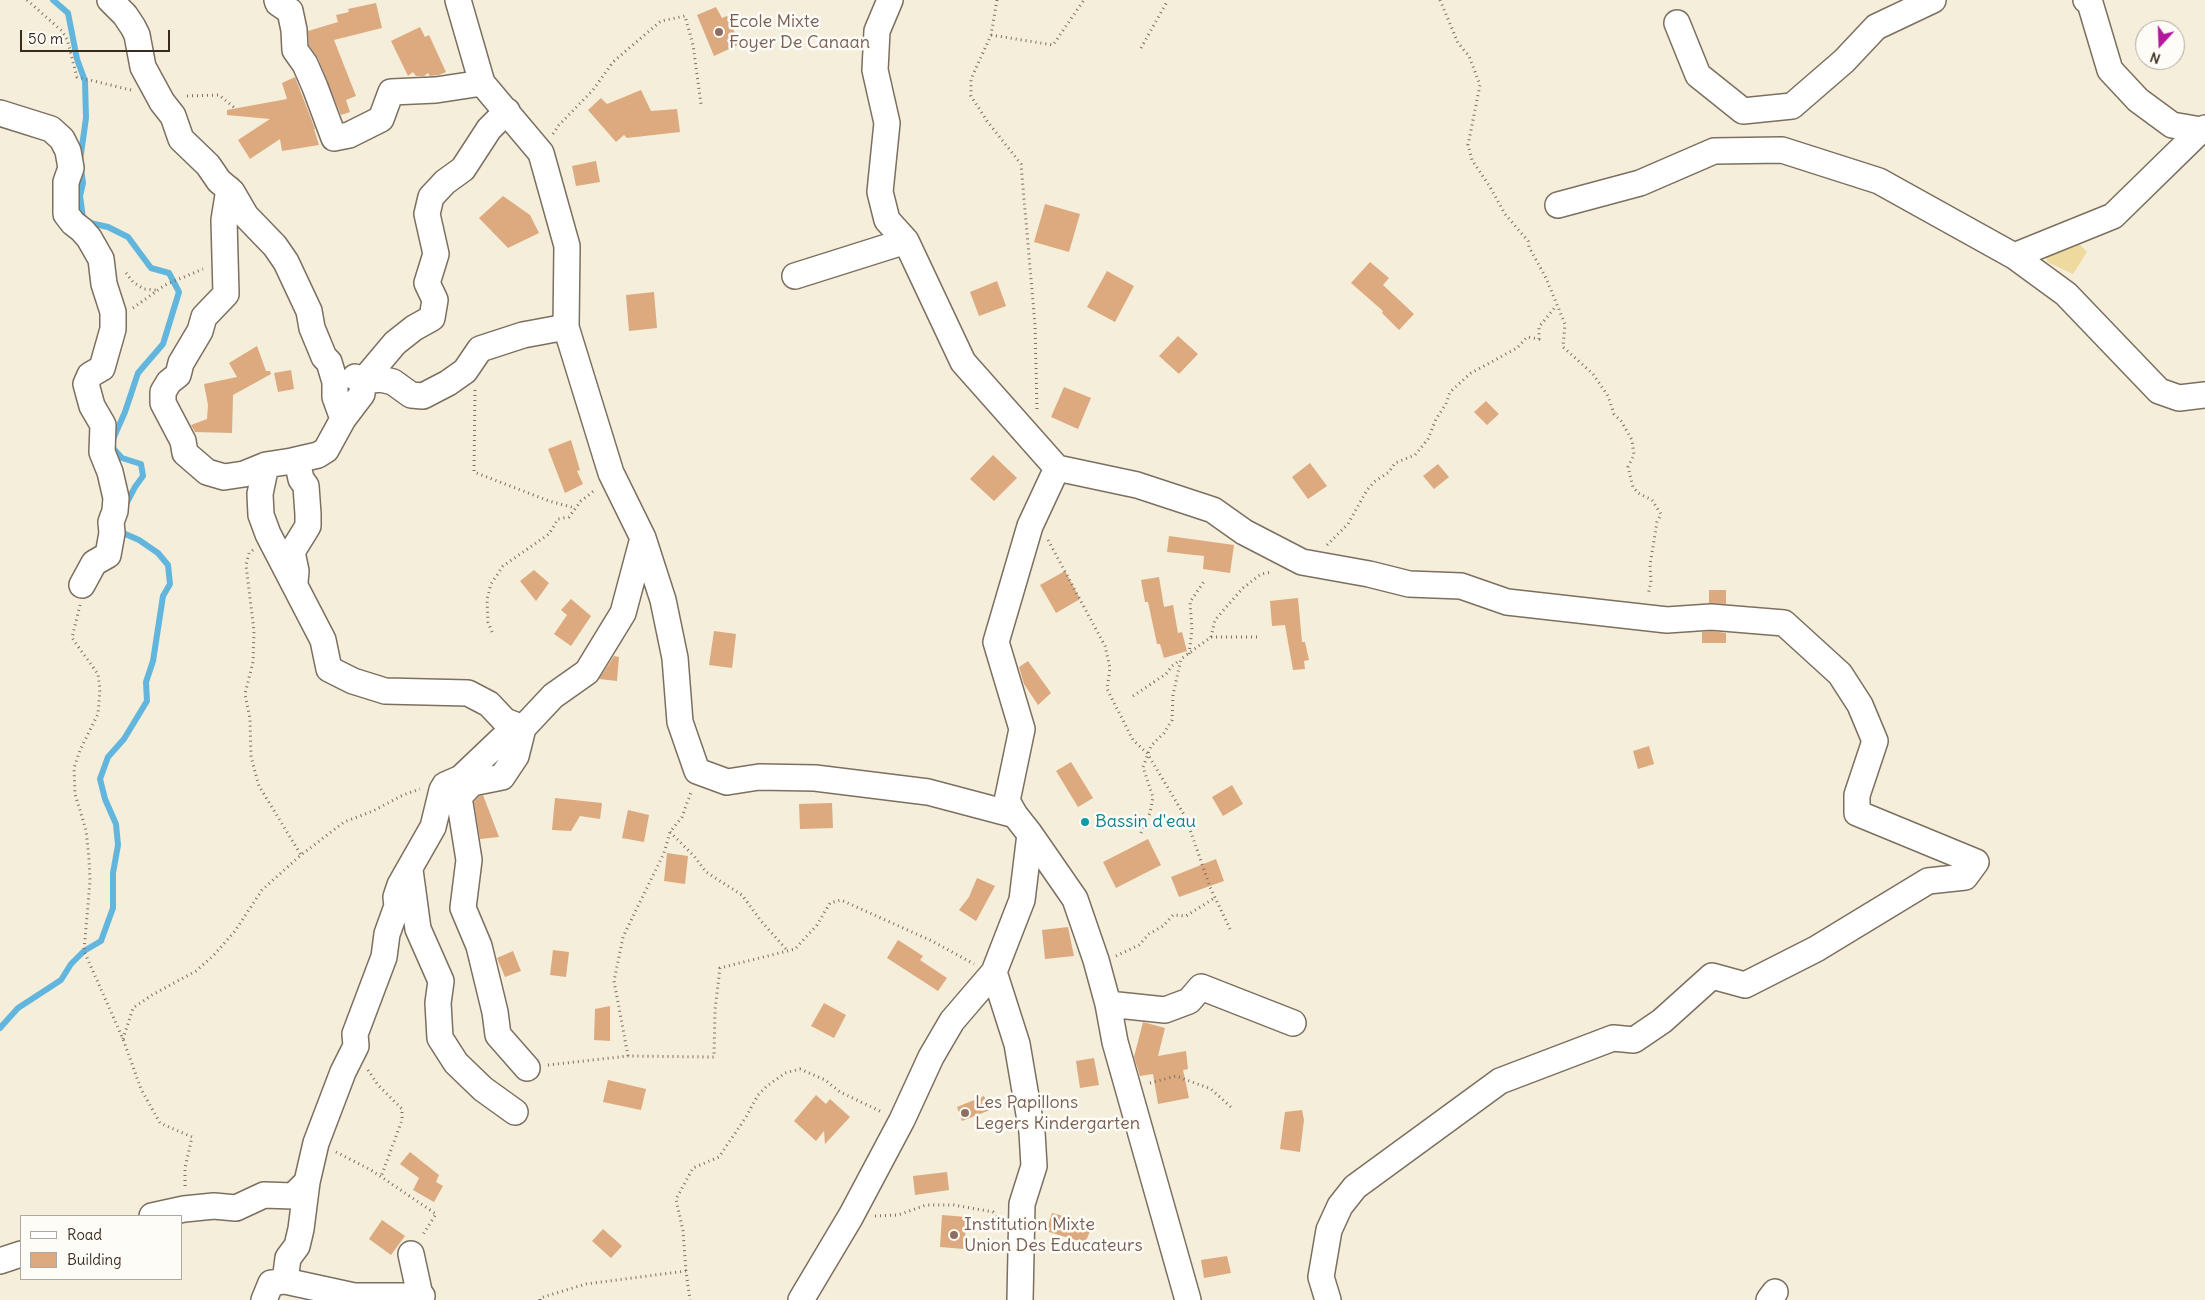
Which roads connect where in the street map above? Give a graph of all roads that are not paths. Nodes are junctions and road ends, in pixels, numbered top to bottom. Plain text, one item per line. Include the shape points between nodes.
1 (110, 0) edge
2 (277, 0) edge
3 (458, 0) edge
4 (890, 0) edge
5 (1933, 0) edge
6 (2086, 0) edge
7 (1677, 23) dead end
8 (482, 83) junction
9 (507, 112) junction
10 (0, 113) edge
11 (2203, 129) edge
12 (229, 189) junction
13 (1558, 205) dead end
14 (906, 241) junction
15 (2014, 256) junction
16 (795, 276) dead end
17 (566, 327) junction
18 (329, 362) junction
19 (362, 381) junction
20 (2205, 395) edge
21 (343, 419) junction
22 (297, 460) junction
23 (266, 465) junction
24 (1057, 468) junction
25 (642, 538) junction
26 (82, 585) road end
27 (295, 587) junction
28 (523, 728) junction
29 (1023, 824) junction
30 (410, 869) junction
31 (994, 972) junction
32 (1108, 1004) junction
33 (1293, 1022) dead end
34 (527, 1068) road end
35 (515, 1112) dead end
36 (307, 1182) junction
37 (157, 1215) edge
38 (20, 1254) edge
39 (411, 1254) road end
40 (0, 1261) edge
41 (285, 1281) junction
42 (422, 1298) edge
43 (264, 1300) edge
44 (801, 1300) edge
45 (1020, 1300) edge
46 (1188, 1300) edge
47 (1328, 1300) edge

1 - 12 street via 133,27 143,67 173,116 181,139
2 - 8 street via 290,11 295,50 315,86 334,138 349,136 381,119 391,92
3 - 8 street
4 - 14 street via 877,31 875,70 887,123 880,192 887,220
5 - 7 street via 1876,27 1844,61 1792,106 1743,111 1698,75
6 - 11 street via 2090,3 2110,70 2138,100 2172,125
8 - 9 street
9 - 17 street via 541,153 567,246
9 - 19 street via 489,129 463,169 430,197 427,214 436,254 427,282 435,300 432,318 395,343
10 - 26 street via 51,129 62,139 71,168 66,182 66,214 89,238 101,259 104,284 113,312 113,329 102,368 90,375 86,384 102,425 102,452 116,498 115,511 108,555 94,563
11 - 15 street via 2113,216
12 - 18 street via 246,216 286,262 309,311 324,357
12 - 23 street via 224,220 226,294 204,317 178,375 163,392 163,403 183,441 184,453 206,472 224,477 244,474
13 - 15 street via 1640,183 1714,150 1782,150 1879,181
14 - 16 street
14 - 24 street via 963,362
15 - 20 street via 2066,294 2159,391 2179,398
17 - 19 street via 523,335 480,349 465,371 423,396 411,395 394,382 381,379
17 - 25 street via 611,473
18 - 19 street
18 - 21 street via 336,382 335,397
19 - 21 street via 362,394
21 - 22 street via 326,450
22 - 23 street
22 - 27 street via 306,486 308,526 292,552
23 - 27 street via 260,494 261,515
24 - 29 street via 1030,526 996,642 1022,730 1008,801
24 - 47 street via 1137,484 1213,510 1244,532 1302,562 1409,584 1461,586 1507,602 1667,620 1711,617 1784,624 1840,674 1860,705 1875,741 1857,795 1857,813 1976,862 1965,877 1928,882 1816,949 1745,985 1712,976 1662,1021 1634,1040 1612,1038 1500,1081 1354,1187 1340,1206 1329,1230 1321,1277
25 - 28 street via 623,613 587,672 553,696
25 - 29 street via 663,600 675,658 680,722 697,771 727,782 759,777 815,778 928,792
27 - 28 street via 323,640 329,669 385,691 468,693 490,704 505,721
28 - 30 street via 502,740 461,778 445,784 433,827
28 - 34 street via 516,756 502,777 472,783 458,798 469,860 463,908 479,946 498,1035
29 - 31 street via 1022,900
29 - 32 street via 1075,899
30 - 35 street via 418,929 441,980 438,1003 440,1038 456,1063 483,1089
30 - 36 street via 396,897 397,906 387,934 384,957 355,1034 356,1046 316,1142
31 - 44 street via 952,1020 851,1216
31 - 45 street via 1017,1044 1032,1132 1034,1166 1022,1204
32 - 33 street via 1165,1010 1189,1001 1201,987
32 - 46 street via 1114,1042
36 - 37 street via 293,1196 264,1195 236,1208 214,1206
36 - 41 street via 301,1229 297,1246 288,1258
38 - 40 street
39 - 42 street
41 - 42 street via 354,1296
41 - 43 street via 271,1283

